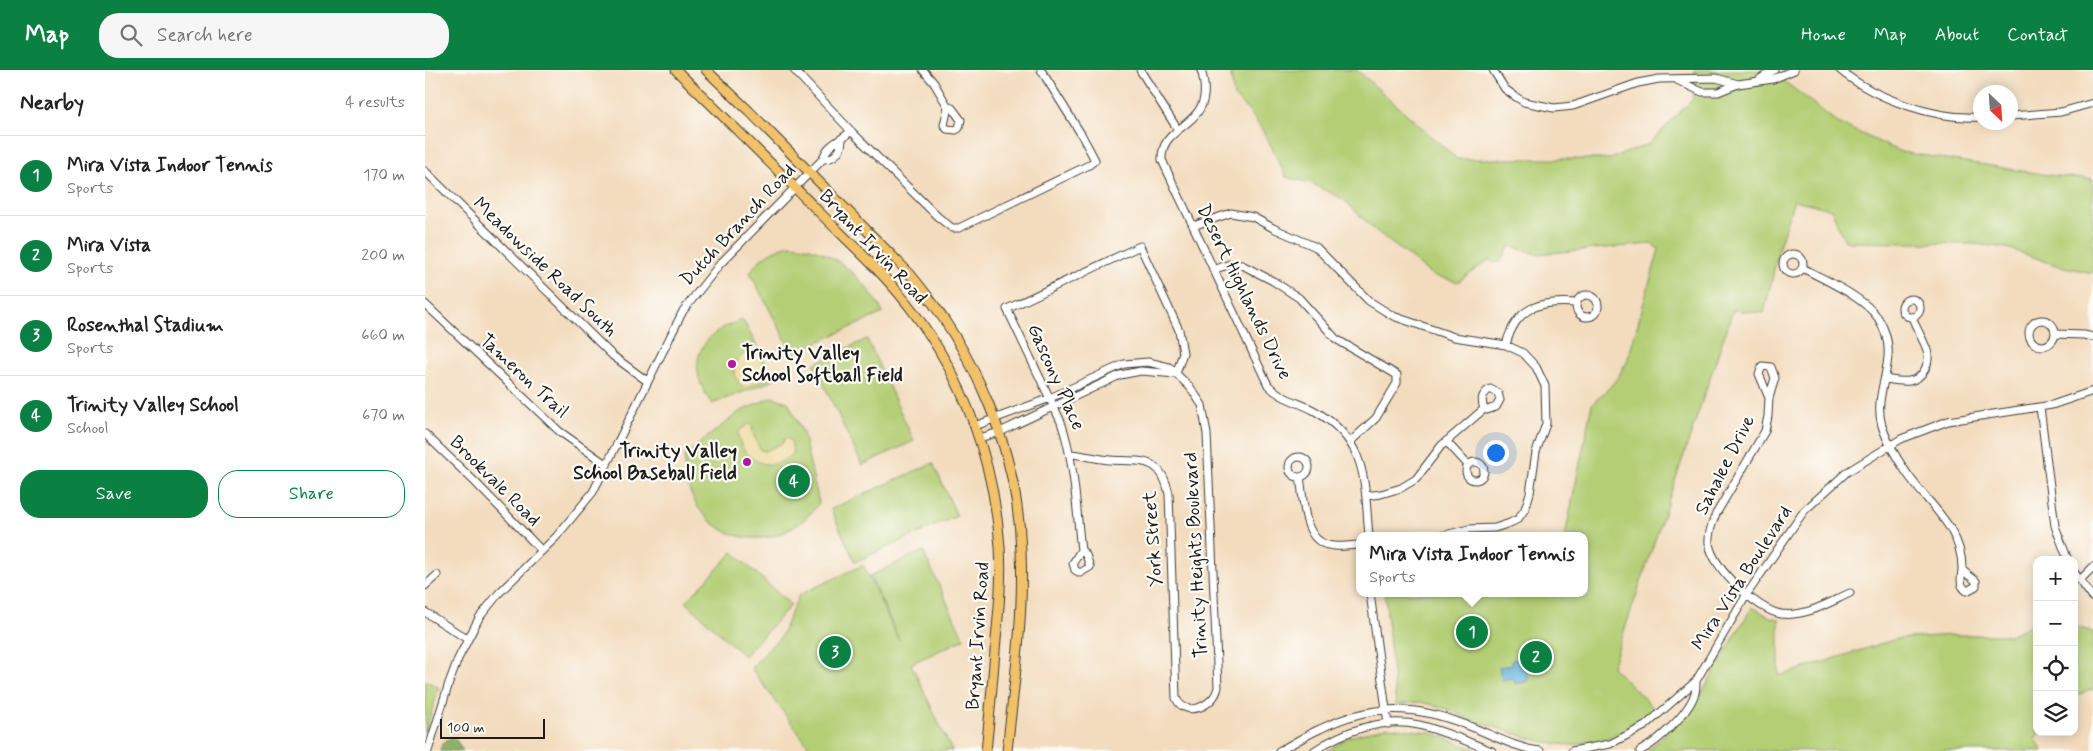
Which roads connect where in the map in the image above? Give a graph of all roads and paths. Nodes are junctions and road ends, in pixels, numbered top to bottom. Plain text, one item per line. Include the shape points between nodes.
1 (676, 70) edge
2 (706, 70) edge
3 (794, 70) edge
4 (923, 70) edge
5 (1041, 70) edge
6 (1140, 70) edge
7 (1201, 70) edge
8 (1493, 70) edge
9 (1774, 70) edge
10 (1794, 70) edge
11 (1840, 70) edge
12 (1760, 79) junction
13 (1676, 80) junction
14 (1738, 84) junction
15 (2093, 102) edge
16 (948, 107) dead end
17 (2018, 115) edge
18 (1973, 117) edge
19 (1179, 130) junction
20 (851, 131) junction
21 (842, 139) junction
22 (823, 159) junction
23 (425, 170) edge
24 (810, 172) junction
25 (795, 188) junction
26 (1193, 226) junction
27 (1803, 268) dead end
28 (1213, 270) junction
29 (1577, 303) dead end
30 (425, 304) edge
31 (1912, 317) dead end
32 (2055, 334) dead end
33 (2093, 337) edge
34 (1506, 345) junction
35 (1176, 374) junction
36 (1885, 379) junction
37 (647, 381) junction
38 (2093, 391) edge
39 (1050, 398) junction
40 (1769, 398) dead end
41 (1054, 406) junction
42 (2040, 407) junction
43 (1484, 409) dead end
44 (995, 420) junction
45 (975, 426) junction
46 (1000, 432) junction
47 (425, 434) edge
48 (979, 438) junction
49 (1446, 441) junction
50 (1349, 442) junction
51 (1891, 445) junction
52 (1071, 454) junction
53 (1468, 465) dead end
54 (607, 466) junction
55 (1300, 477) dead end
56 (1366, 496) junction
57 (1369, 532) edge
58 (1457, 532) edge
59 (1356, 545) edge
60 (1081, 550) dead end
61 (542, 551) junction
62 (2066, 556) edge
63 (2093, 567) edge
64 (1962, 570) dead end
65 (437, 575) dead end
66 (2078, 577) edge
67 (2080, 580) junction
68 (425, 586) edge
69 (1850, 593) dead end
70 (1747, 594) junction
71 (1371, 597) edge
72 (2093, 598) edge
73 (425, 612) edge
74 (467, 639) junction
75 (1696, 681) junction
76 (1176, 698) joint
77 (1385, 709) junction
78 (1388, 724) junction
79 (1293, 748) edge
80 (429, 751) edge
81 (986, 751) edge
82 (1007, 751) edge
83 (1279, 751) edge
84 (1314, 751) edge
85 (1492, 751) edge
86 (1540, 751) edge
87 (1572, 751) edge
88 (1640, 751) edge

1 - 25 main road, Bryant Irvin Road
2 - 24 main road, Bryant Irvin Road
3 - 20 street
4 - 16 street
5 - 20 street via 1095,160 959,228 953,228 938,217
6 - 19 street
7 - 19 street, Desert Highlands Drive via 1204,82 1202,106
8 - 13 street via 1505,89 1524,102 1554,108 1573,106 1638,83
9 - 12 street
10 - 12 street via 1773,79
11 - 18 street via 1863,86 1907,105
12 - 14 street
13 - 14 street via 1716,78
13 - 14 street via 1702,92 1718,92
15 - 17 street via 2061,112
19 - 26 street, Desert Highlands Drive via 1164,143 1162,160
20 - 21 street, Dutch Branch Road
21 - 22 street, Dutch Branch Road via 829,146
21 - 22 street, Dutch Branch Road via 837,154
22 - 24 street, Dutch Branch Road
23 - 37 street, Meadowside Road South via 613,356
24 - 25 street, Dutch Branch Road
24 - 44 main road, Bryant Irvin Road via 927,295 964,352
25 - 37 street, Dutch Branch Road via 719,264 696,292 678,319
25 - 45 main road, Bryant Irvin Road via 911,308 945,360
26 - 28 street, Desert Highlands Drive
26 - 34 street via 1231,213 1253,217 1316,247 1363,296 1393,316 1454,337
27 - 36 street via 1857,299 1878,319 1889,354
28 - 50 street, Desert Highlands Drive via 1268,385 1279,395 1324,416
28 - 50 street via 1230,264 1242,265 1273,281 1299,298 1336,339 1397,375 1397,383 1376,418
29 - 34 street via 1556,301 1533,307 1515,324
30 - 54 street, Tameron Trail via 559,431
31 - 36 street via 1927,350 1925,370 1920,376 1907,381
32 - 33 street
34 - 58 street via 1516,348 1531,360 1545,386 1546,424 1536,452 1530,492 1518,519 1495,528
35 - 39 street, Trinity Heights Boulevard via 1169,366 1157,363 1124,364
35 - 39 street, Gascony Place via 1183,353 1179,330 1140,246 1007,309
35 - 41 street via 1141,371 1120,375
35 - 76 street, Trinity Heights Boulevard via 1197,396 1205,415 1218,688 1213,700 1192,709 1182,708
36 - 51 street via 1879,410
37 - 54 street, Dutch Branch Road
38 - 42 street, Mira Vista Boulevard via 2069,401
39 - 41 street, Gascony Place
39 - 44 street, Trinity Heights Boulevard
40 - 70 street, Sahalee Drive via 1765,431 1716,514 1709,536 1716,561
41 - 46 street
41 - 52 street, Gascony Place
42 - 51 street, Mira Vista Boulevard via 1949,421
42 - 62 street via 2055,526
43 - 49 street
44 - 45 street, Trinity Heights Boulevard
44 - 46 main road, Bryant Irvin Road
45 - 48 main road, Bryant Irvin Road
46 - 48 street
46 - 82 main road, Bryant Irvin Road via 1019,520 1021,550 1021,614
47 - 61 street, Brookvale Road
48 - 81 main road, Bryant Irvin Road via 992,487 1000,549 999,609
49 - 53 street
49 - 56 street via 1416,479 1390,492
50 - 56 street, Desert Highlands Drive via 1361,464
51 - 64 street via 1917,487 1946,520 1961,553
51 - 70 street, Mira Vista Boulevard via 1847,472 1804,511
52 - 60 street, Gascony Place
52 - 76 street, York Street via 1107,460 1143,460 1164,477 1169,494
54 - 61 street, Dutch Branch Road via 593,492
55 - 59 street via 1309,529 1317,540 1333,546
56 - 57 street, Desert Highlands Drive
61 - 74 street, Dutch Branch Road via 499,593
63 - 67 street
65 - 68 street
66 - 67 street
67 - 72 street
69 - 70 street, Sahalee Drive via 1819,607 1792,614 1766,609
70 - 75 street, Mira Vista Boulevard
71 - 77 street
73 - 74 street
74 - 80 street, Dutch Branch Road via 449,683
75 - 87 street, Mira Vista Boulevard via 1645,726 1610,744
75 - 88 street, Mira Vista Boulevard via 1695,693 1686,709 1671,727
77 - 78 street
77 - 79 street via 1366,712 1319,729
77 - 86 street via 1411,709 1444,716
78 - 84 street via 1349,731
78 - 85 street via 1417,725
79 - 83 street

